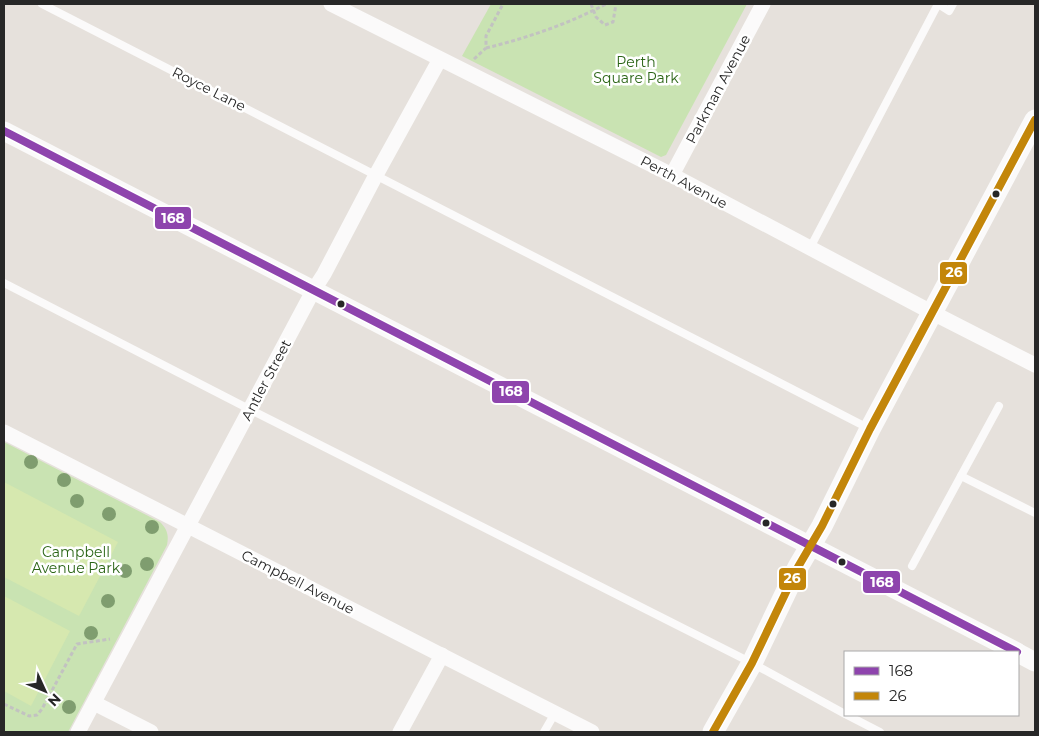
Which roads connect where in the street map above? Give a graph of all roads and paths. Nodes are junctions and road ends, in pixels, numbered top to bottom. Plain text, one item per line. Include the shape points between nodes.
1 (42, 4) edge
2 (330, 4) edge
3 (503, 4) edge
4 (591, 4) edge
5 (606, 4) edge
6 (616, 4) edge
7 (764, 4) edge
8 (953, 4) edge
9 (593, 11) junction
10 (486, 48) junction
11 (440, 59) junction
12 (472, 63) dead end
13 (1035, 120) edge
14 (4, 131) edge
15 (376, 175) junction
16 (672, 175) junction
17 (810, 248) junction
18 (4, 282) edge
19 (313, 291) junction
20 (933, 313) junction
21 (1035, 365) edge
22 (999, 406) dead end
23 (251, 410) junction
24 (870, 429) junction
25 (4, 432) edge
26 (961, 476) junction
27 (1035, 513) edge
28 (188, 527) junction
29 (810, 546) junction
30 (912, 566) dead end
31 (129, 637) junction
32 (1015, 651) edge
33 (1019, 653) edge
34 (442, 655) junction
35 (1035, 662) edge
36 (752, 663) junction
37 (94, 703) junction
38 (4, 704) edge
39 (554, 713) junction
40 (844, 713) edge
41 (850, 716) edge
42 (78, 732) edge
43 (151, 732) edge
44 (400, 732) edge
45 (544, 732) edge
46 (592, 732) edge
47 (714, 732) edge
48 (880, 732) edge

1 - 15 lane, Royce Lane
2 - 11 street, Perth Avenue
3 - 10 path via 486,36
4 - 9 path
5 - 9 path
6 - 9 path via 613,22 605,25
7 - 16 street, Parkman Avenue
8 - 17 lane via 949,11 938,4
9 - 10 path
10 - 12 path
11 - 15 street, Antler Street
11 - 16 street, Perth Avenue
13 - 20 main road
14 - 19 street
15 - 19 street, Antler Street
15 - 24 lane, Royce Lane
16 - 17 street, Perth Avenue
17 - 20 street, Perth Avenue
18 - 23 lane
19 - 23 street, Antler Street
19 - 29 street
20 - 21 street, Perth Avenue
20 - 24 main road
22 - 26 lane
23 - 28 street, Antler Street
23 - 36 lane
24 - 29 main road
25 - 28 street, Campbell Avenue
26 - 27 lane
26 - 30 lane
28 - 31 street, Antler Street
28 - 34 street, Campbell Avenue
29 - 32 street
29 - 36 main road
31 - 37 street, Antler Street
31 - 38 path via 77,644 37,715 29,716
33 - 35 street
34 - 39 street, Campbell Avenue
34 - 44 street
36 - 40 lane
36 - 47 main road
37 - 42 street, Antler Street
37 - 43 street
39 - 45 lane
39 - 46 street, Campbell Avenue
41 - 48 lane

